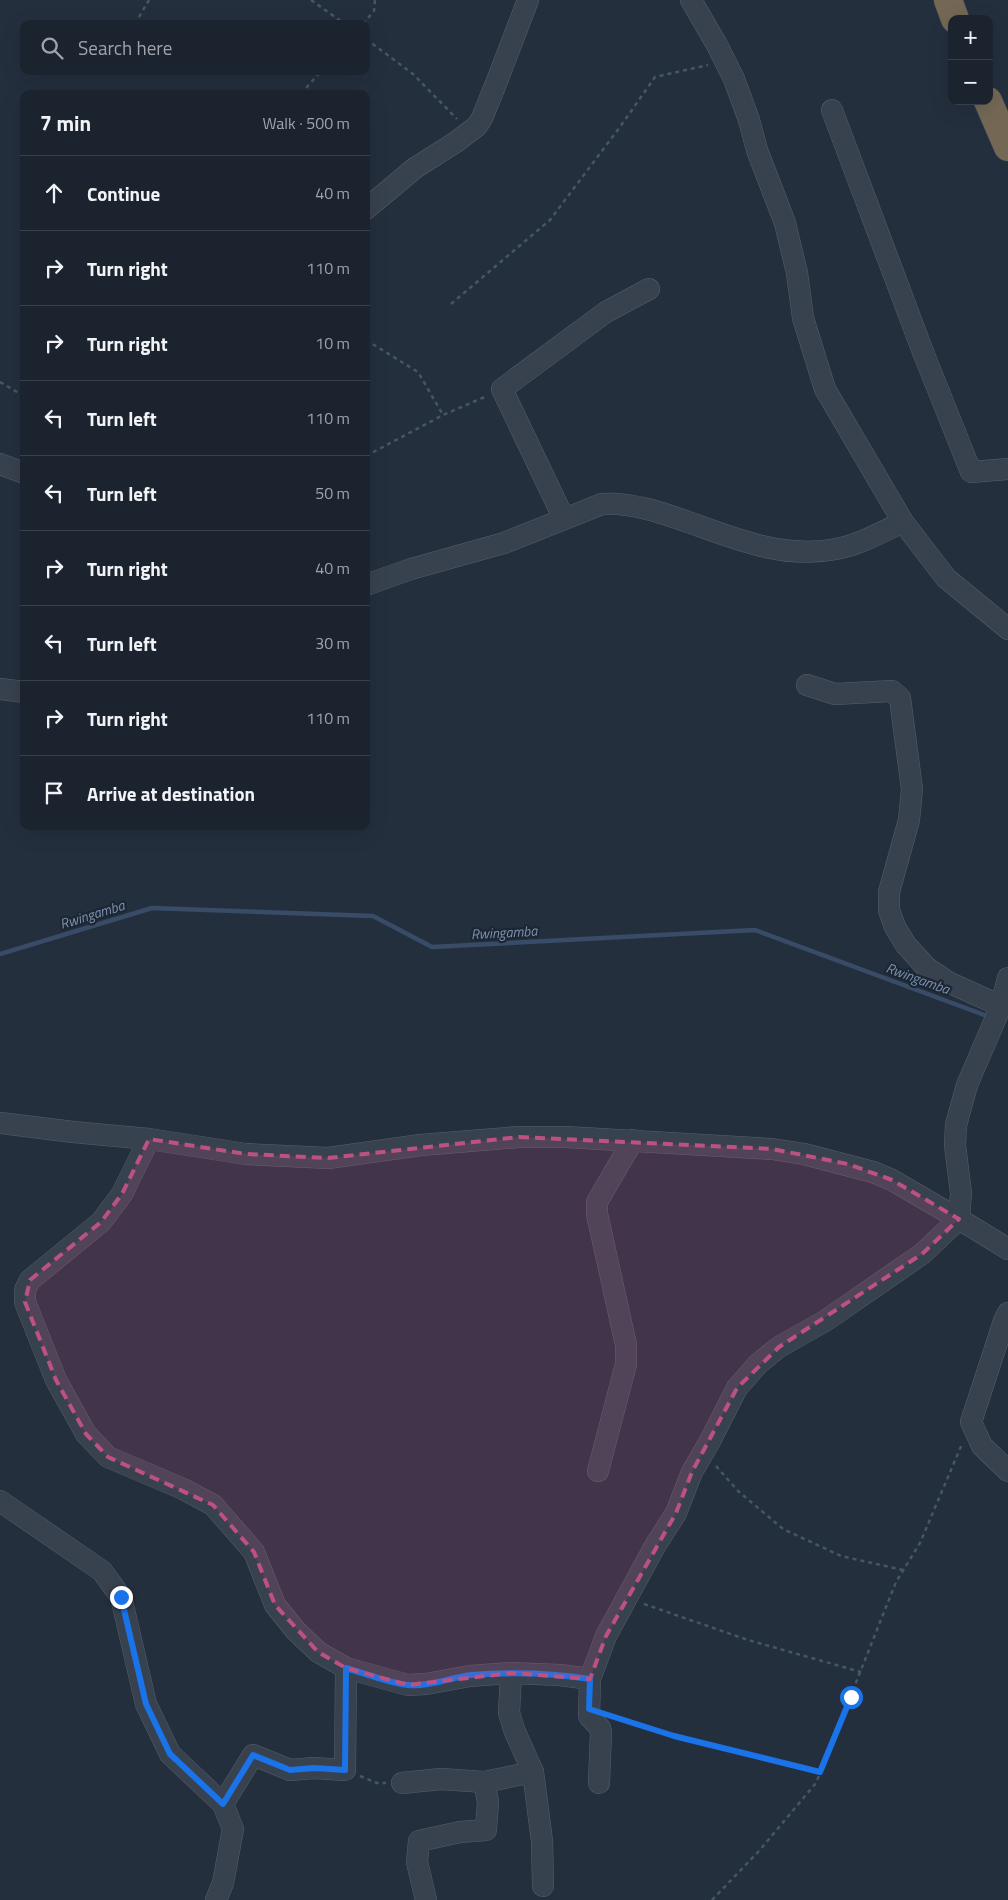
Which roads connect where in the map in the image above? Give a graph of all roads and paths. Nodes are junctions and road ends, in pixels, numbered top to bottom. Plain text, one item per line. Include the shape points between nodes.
1 (149, 0) edge
2 (311, 0) edge
3 (375, 0) edge
4 (528, 0) edge
5 (691, 0) edge
6 (948, 0) edge
7 (954, 15) edge
8 (137, 20) edge
9 (339, 20) edge
10 (367, 20) edge
11 (370, 42) edge
12 (725, 61) junction
13 (318, 75) edge
14 (304, 90) edge
15 (990, 105) edge
16 (832, 110) dead end
17 (471, 133) junction
18 (1008, 147) edge
19 (370, 206) edge
20 (649, 289) dead end
21 (451, 304) dead end
22 (370, 342) edge
23 (0, 382) edge
24 (502, 389) junction
25 (20, 394) edge
26 (444, 415) junction
27 (370, 454) edge
28 (0, 464) edge
29 (1008, 470) edge
30 (20, 472) edge
31 (564, 519) junction
32 (903, 522) junction
33 (370, 584) edge
34 (1008, 629) edge
35 (806, 685) dead end
36 (0, 689) edge
37 (20, 692) edge
38 (1008, 978) edge
39 (1002, 1006) junction
40 (0, 1123) edge
41 (149, 1139) junction
42 (633, 1140) junction
43 (959, 1219) junction
44 (1008, 1249) edge
45 (1008, 1314) edge
46 (971, 1422) junction
47 (704, 1452) junction
48 (598, 1471) dead end
49 (1008, 1471) edge
50 (0, 1501) edge
51 (903, 1570) junction
52 (626, 1598) junction
53 (346, 1668) junction
54 (511, 1672) junction
55 (861, 1672) junction
56 (590, 1679) junction
57 (589, 1709) junction
58 (345, 1770) junction
59 (533, 1772) junction
60 (820, 1772) junction
61 (484, 1782) junction
62 (599, 1783) dead end
63 (402, 1784) joint
64 (223, 1804) junction
65 (543, 1886) dead end
66 (216, 1900) edge
67 (426, 1900) edge
68 (712, 1900) edge

1 - 8 path
2 - 9 path
3 - 10 path via 374,12
4 - 17 street via 482,118
5 - 12 street
6 - 7 highway
11 - 17 path via 412,74
12 - 21 path via 655,77 550,220
12 - 32 street via 786,223 803,318 825,389
13 - 14 path
15 - 18 highway
16 - 29 street via 971,472
17 - 19 street via 415,168
20 - 24 street via 606,312
22 - 26 path via 418,372
23 - 25 path
24 - 26 path
24 - 31 street
26 - 27 path
28 - 30 street
31 - 32 street via 602,504 615,503 672,516 748,544 804,551 838,549
31 - 33 street via 504,543
32 - 34 street via 946,578
35 - 39 street via 835,694 892,691 900,698 912,789 908,820 889,892 889,910 906,945 927,968 948,982
36 - 37 street
38 - 39 street
39 - 43 street via 968,1085 956,1125 961,1192
40 - 41 street
41 - 42 street via 246,1154 328,1158 421,1145 519,1137
41 - 53 street via 122,1194 101,1222 30,1280 25,1290 27,1309 56,1380 86,1434 108,1457 213,1504 254,1552 275,1605 296,1631 318,1652
42 - 43 street via 772,1149 848,1164 892,1180
42 - 48 street via 597,1202 596,1214 626,1344 626,1364
43 - 44 street
43 - 47 street via 922,1254 758,1364 737,1388
45 - 46 street
46 - 49 street via 982,1446
46 - 51 path via 920,1543
47 - 51 path via 738,1491 783,1529 842,1556
47 - 52 street via 692,1472 676,1513
50 - 64 street via 102,1571 121,1597 146,1704 170,1754
51 - 55 path
52 - 55 path via 748,1640
52 - 56 street via 606,1636
53 - 54 street via 408,1685
53 - 58 street
54 - 56 street
54 - 59 street via 509,1712
55 - 60 path
56 - 57 street
57 - 60 path via 674,1736
57 - 62 street via 589,1716 601,1732
58 - 63 path via 377,1783
58 - 64 street via 290,1770 253,1755
59 - 61 street
59 - 65 street via 542,1840
60 - 68 path via 816,1783
61 - 63 street via 441,1779
61 - 67 street via 488,1802 486,1830 419,1841 417,1862
64 - 66 street via 233,1829 224,1883

